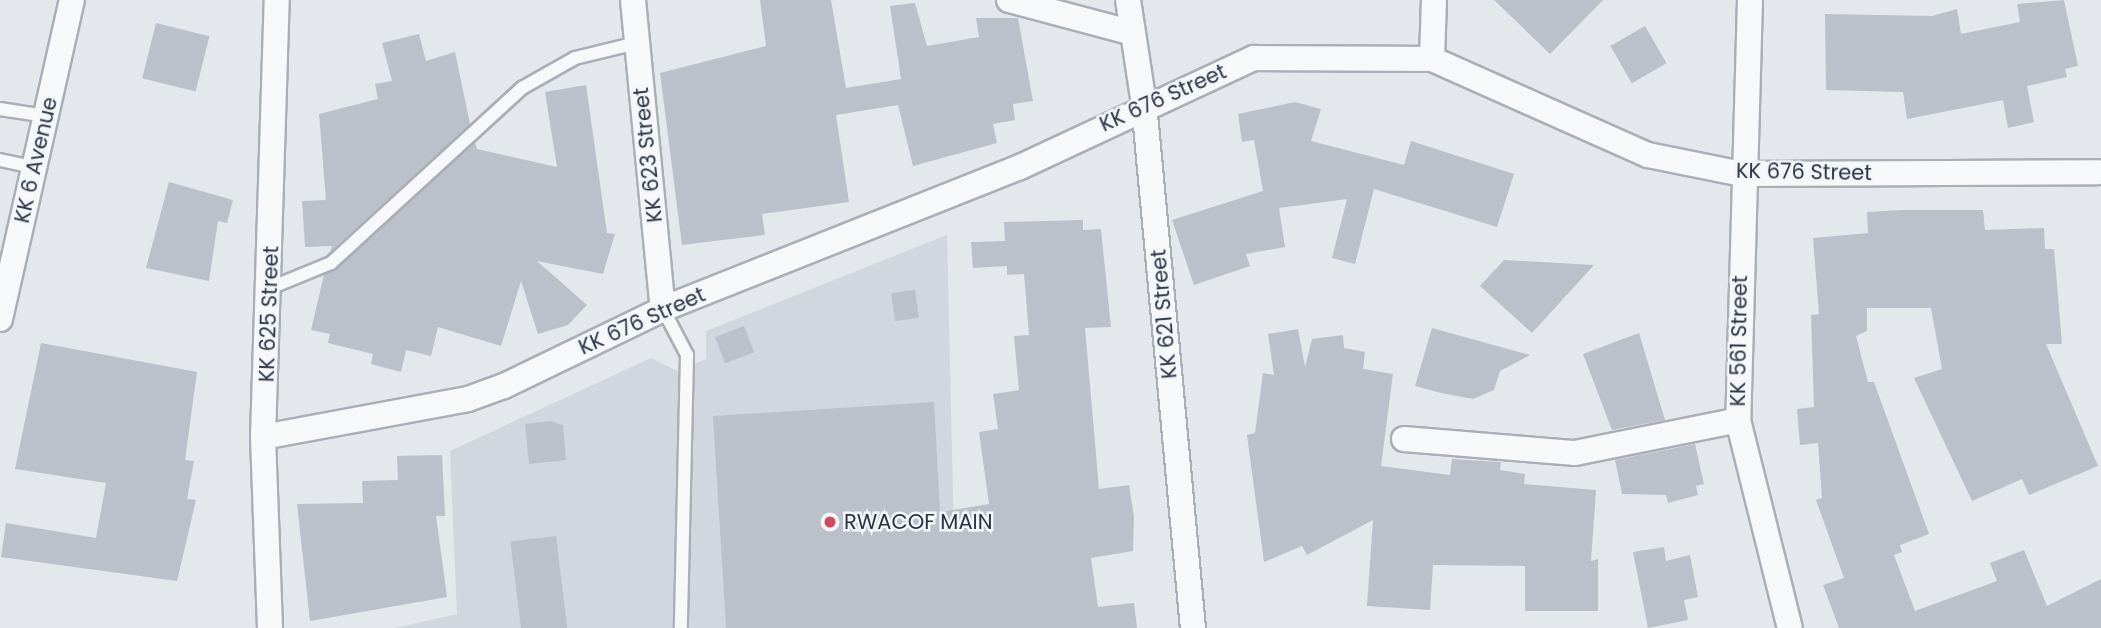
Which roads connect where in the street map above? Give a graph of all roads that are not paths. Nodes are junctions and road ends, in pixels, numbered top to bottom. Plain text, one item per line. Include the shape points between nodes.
1 (72, 0) edge
2 (277, 0) edge
3 (633, 0) edge
4 (1009, 0) edge
5 (1128, 0) edge
6 (1434, 0) edge
7 (1750, 0) edge
8 (1133, 33) junction
9 (637, 43) junction
10 (1432, 59) junction
11 (1144, 104) junction
12 (0, 109) edge
13 (46, 116) junction
14 (0, 160) edge
15 (34, 167) junction
16 (2100, 173) edge
17 (1742, 174) junction
18 (271, 288) junction
19 (663, 309) junction
20 (0, 319) edge
21 (1738, 420) junction
22 (263, 437) junction
23 (1404, 439) dead end
24 (270, 628) edge
25 (681, 628) edge
26 (1193, 628) edge
27 (1790, 628) edge

1 - 13 street, KK 6 Avenue
2 - 18 street, KK 625 Street
3 - 9 street, KK 623 Street
4 - 8 street
5 - 8 street, KK 621 Street
6 - 10 street
7 - 17 street, KK 561 Street
8 - 11 street, KK 621 Street
9 - 18 lane via 575,58 522,88 331,263
9 - 19 street, KK 623 Street
10 - 11 street, KK 676 Street via 1254,58
10 - 17 street, KK 676 Street via 1648,155
11 - 19 street, KK 676 Street via 1020,167
11 - 26 street, KK 621 Street
12 - 13 lane
13 - 15 street, KK 6 Avenue
14 - 15 lane
15 - 20 street, KK 6 Avenue
16 - 17 street, KK 676 Street
17 - 21 street, KK 561 Street
18 - 22 street, KK 625 Street
19 - 22 street, KK 676 Street via 468,399
19 - 25 lane via 687,355
21 - 23 street via 1575,453
21 - 27 street, KK 561 Street
22 - 24 street, KK 625 Street

